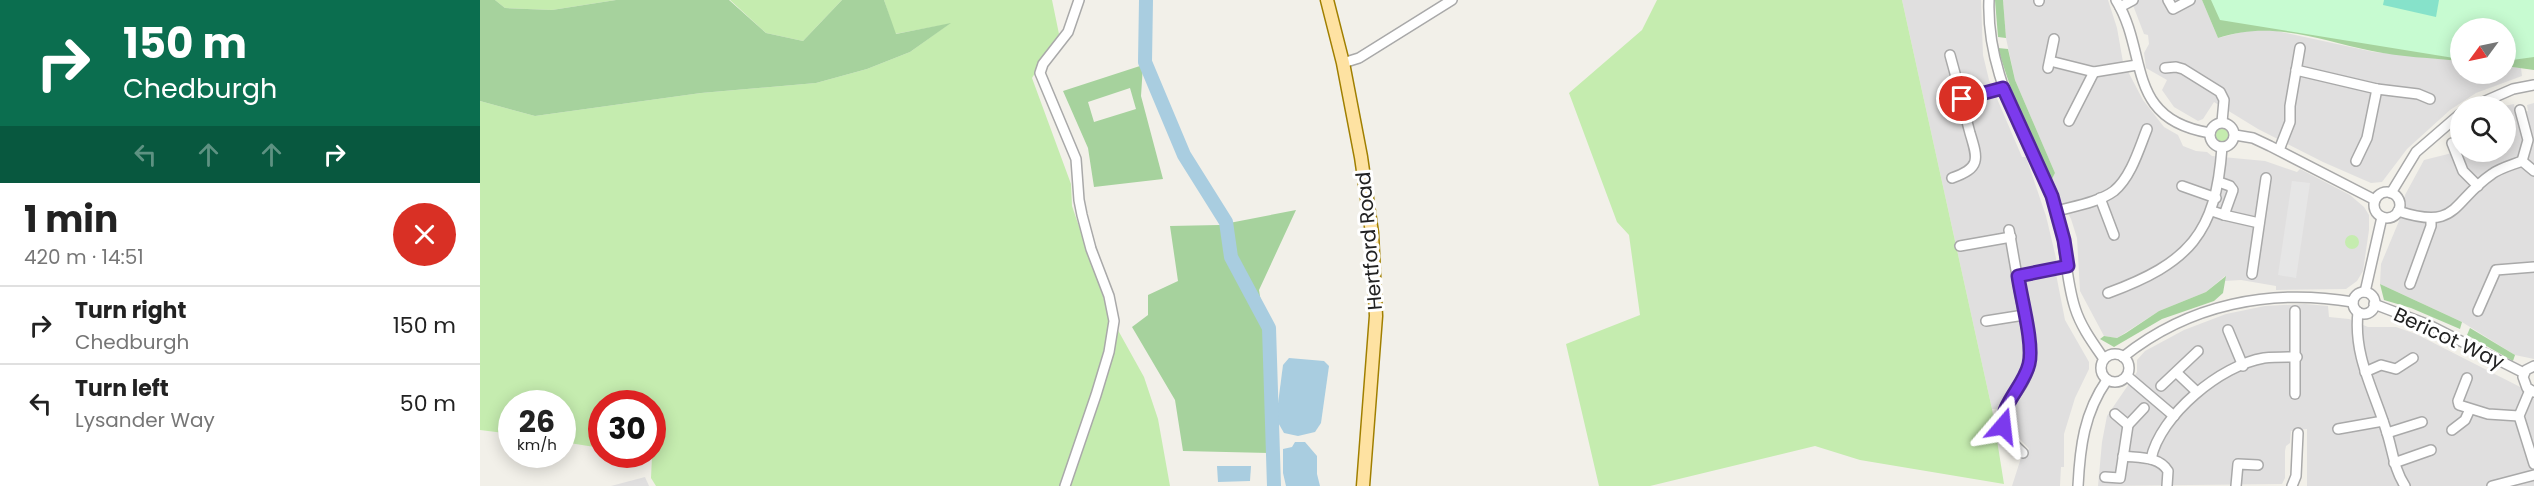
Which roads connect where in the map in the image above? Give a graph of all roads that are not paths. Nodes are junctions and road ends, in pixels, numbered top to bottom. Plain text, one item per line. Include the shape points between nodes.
1 (1079, 0) edge
2 (1327, 0) edge
3 (1452, 0) edge
4 (1989, 0) edge
5 (2133, 0) edge
6 (2168, 0) edge
7 (2190, 0) edge
8 (2118, 3) edge
9 (2054, 39) dead end
10 (2300, 48) dead end
11 (1950, 55) dead end
12 (1343, 63) junction
13 (2137, 65) junction
14 (2164, 68) dead end
15 (2296, 70) junction
16 (2094, 72) junction
17 (2534, 85) edge
18 (2003, 88) junction
19 (2377, 88) junction
20 (2497, 96) edge
21 (1962, 99) junction
22 (2430, 99) dead end
23 (2520, 110) dead end
24 (2069, 121) dead end
25 (2222, 122) junction
26 (2450, 123) edge
27 (2147, 129) dead end
28 (2210, 134) junction
29 (2235, 135) junction
30 (2222, 147) junction
31 (2279, 150) junction
32 (2356, 161) dead end
33 (2522, 161) junction
34 (2459, 162) edge
35 (2534, 171) edge
36 (1952, 178) dead end
37 (2266, 178) dead end
38 (2219, 182) junction
39 (2182, 186) dead end
40 (2478, 186) junction
41 (2391, 193) junction
42 (2100, 198) junction
43 (2216, 198) junction
44 (2375, 200) junction
45 (2212, 211) junction
46 (2398, 211) junction
47 (2057, 212) junction
48 (2224, 215) junction
49 (2382, 217) junction
50 (2431, 219) junction
51 (2259, 223) junction
52 (2114, 235) dead end
53 (1960, 246) dead end
54 (2068, 266) junction
55 (2534, 267) edge
56 (2252, 274) dead end
57 (2018, 276) junction
58 (2410, 284) dead end
59 (2108, 292) dead end
60 (2365, 292) junction
61 (2353, 302) junction
62 (2374, 304) junction
63 (2295, 311) dead end
64 (2478, 311) dead end
65 (2358, 312) junction
66 (2024, 315) junction
67 (1986, 321) dead end
68 (2228, 330) dead end
69 (2198, 351) dead end
70 (2123, 357) junction
71 (2297, 357) junction
72 (2413, 358) dead end
73 (2104, 359) junction
74 (2243, 366) junction
75 (2534, 366) edge
76 (2365, 372) junction
77 (2176, 373) junction
78 (2524, 373) junction
79 (2127, 376) junction
80 (2468, 378) dead end
81 (2107, 380) junction
82 (2162, 386) dead end
83 (2532, 391) edge
84 (2197, 392) junction
85 (2295, 394) dead end
86 (2144, 408) dead end
87 (2470, 409) junction
88 (2115, 414) dead end
89 (2174, 416) junction
90 (2519, 416) junction
91 (2383, 421) junction
92 (2422, 422) dead end
93 (2128, 425) junction
94 (2338, 429) dead end
95 (2452, 430) dead end
96 (2298, 433) dead end
97 (2387, 433) junction
98 (2431, 450) dead end
99 (2023, 453) dead end
100 (2123, 456) junction
101 (2151, 459) junction
102 (2394, 463) junction
103 (2534, 464) edge
104 (2258, 465) dead end
105 (2534, 474) edge
106 (2105, 477) dead end
107 (1065, 486) edge
108 (1363, 486) edge
109 (2078, 486) edge
110 (2167, 486) edge
111 (2236, 486) edge
112 (2292, 486) edge
113 (2405, 486) edge
114 (2492, 486) edge

1 - 107 street via 1068,32 1040,73 1076,159 1079,200 1114,321 1109,352
2 - 12 main road, Hertford Road
3 - 12 street via 1359,58
4 - 18 street via 1993,55
5 - 8 street
6 - 7 street via 2173,9
8 - 13 street
9 - 16 street via 2049,65
10 - 15 street
11 - 21 street
12 - 108 main road, Hertford Road via 1372,233 1376,316
13 - 16 street
13 - 28 street via 2143,84 2159,108 2185,128
14 - 25 street via 2183,69 2220,92 2224,100
15 - 19 street
15 - 31 street via 2290,122
16 - 24 street
17 - 20 street
18 - 21 street
18 - 47 street
19 - 22 street
19 - 32 street via 2367,138
21 - 36 street via 1977,154 1975,164
23 - 33 street via 2528,140
25 - 28 street via 2215,124
25 - 29 street via 2232,127
26 - 41 street via 2416,152
27 - 42 street via 2125,179
28 - 30 street via 2214,145
29 - 30 street via 2230,145
29 - 31 street
30 - 38 street
31 - 44 street
33 - 35 street
33 - 40 street via 2492,174
34 - 40 street
37 - 51 street
38 - 43 street
38 - 48 street via 2233,190
39 - 43 street
40 - 50 street via 2457,208
41 - 44 street via 2380,194
41 - 46 street via 2399,203
42 - 47 street
42 - 52 street
43 - 45 street
44 - 49 street via 2376,212
45 - 48 street
45 - 59 street via 2193,243 2176,259 2142,280
46 - 49 street via 2390,218
46 - 50 street
47 - 54 street
48 - 51 street
49 - 60 street
50 - 58 street
51 - 56 street
53 - 57 street via 2010,234
54 - 57 street
54 - 73 street via 2074,306
55 - 64 street via 2496,270
57 - 66 street
60 - 61 street
60 - 62 street, Bericot Way
61 - 65 street
61 - 70 street via 2295,296 2220,306 2156,333
62 - 65 street, Bericot Way via 2368,313
62 - 78 street, Bericot Way
63 - 71 street
65 - 76 street via 2357,345
66 - 67 street
66 - 99 street via 2030,361 2002,421 2006,436
68 - 74 street
69 - 77 street
70 - 73 street via 2111,355
70 - 79 street via 2128,364
71 - 74 street via 2262,358
71 - 85 street
72 - 76 street via 2396,369 2381,365
73 - 81 street via 2102,372
74 - 84 street
75 - 78 street, Bericot Way
76 - 91 street
77 - 82 street
77 - 84 street
78 - 83 street, Bericot Way via 2523,381
79 - 81 street via 2116,382
79 - 89 street
80 - 87 street via 2458,400 2459,405
81 - 109 street via 2083,432
83 - 90 street
84 - 89 street
86 - 93 street
87 - 90 street
87 - 95 street via 2465,420
88 - 93 street
89 - 101 street via 2158,439
90 - 103 street
91 - 94 street
91 - 97 street
92 - 97 street
93 - 100 street
96 - 112 street
97 - 102 street
98 - 102 street
100 - 101 street
100 - 106 street via 2120,478
101 - 110 street via 2166,468
102 - 113 street
104 - 111 street via 2238,464
105 - 114 street

